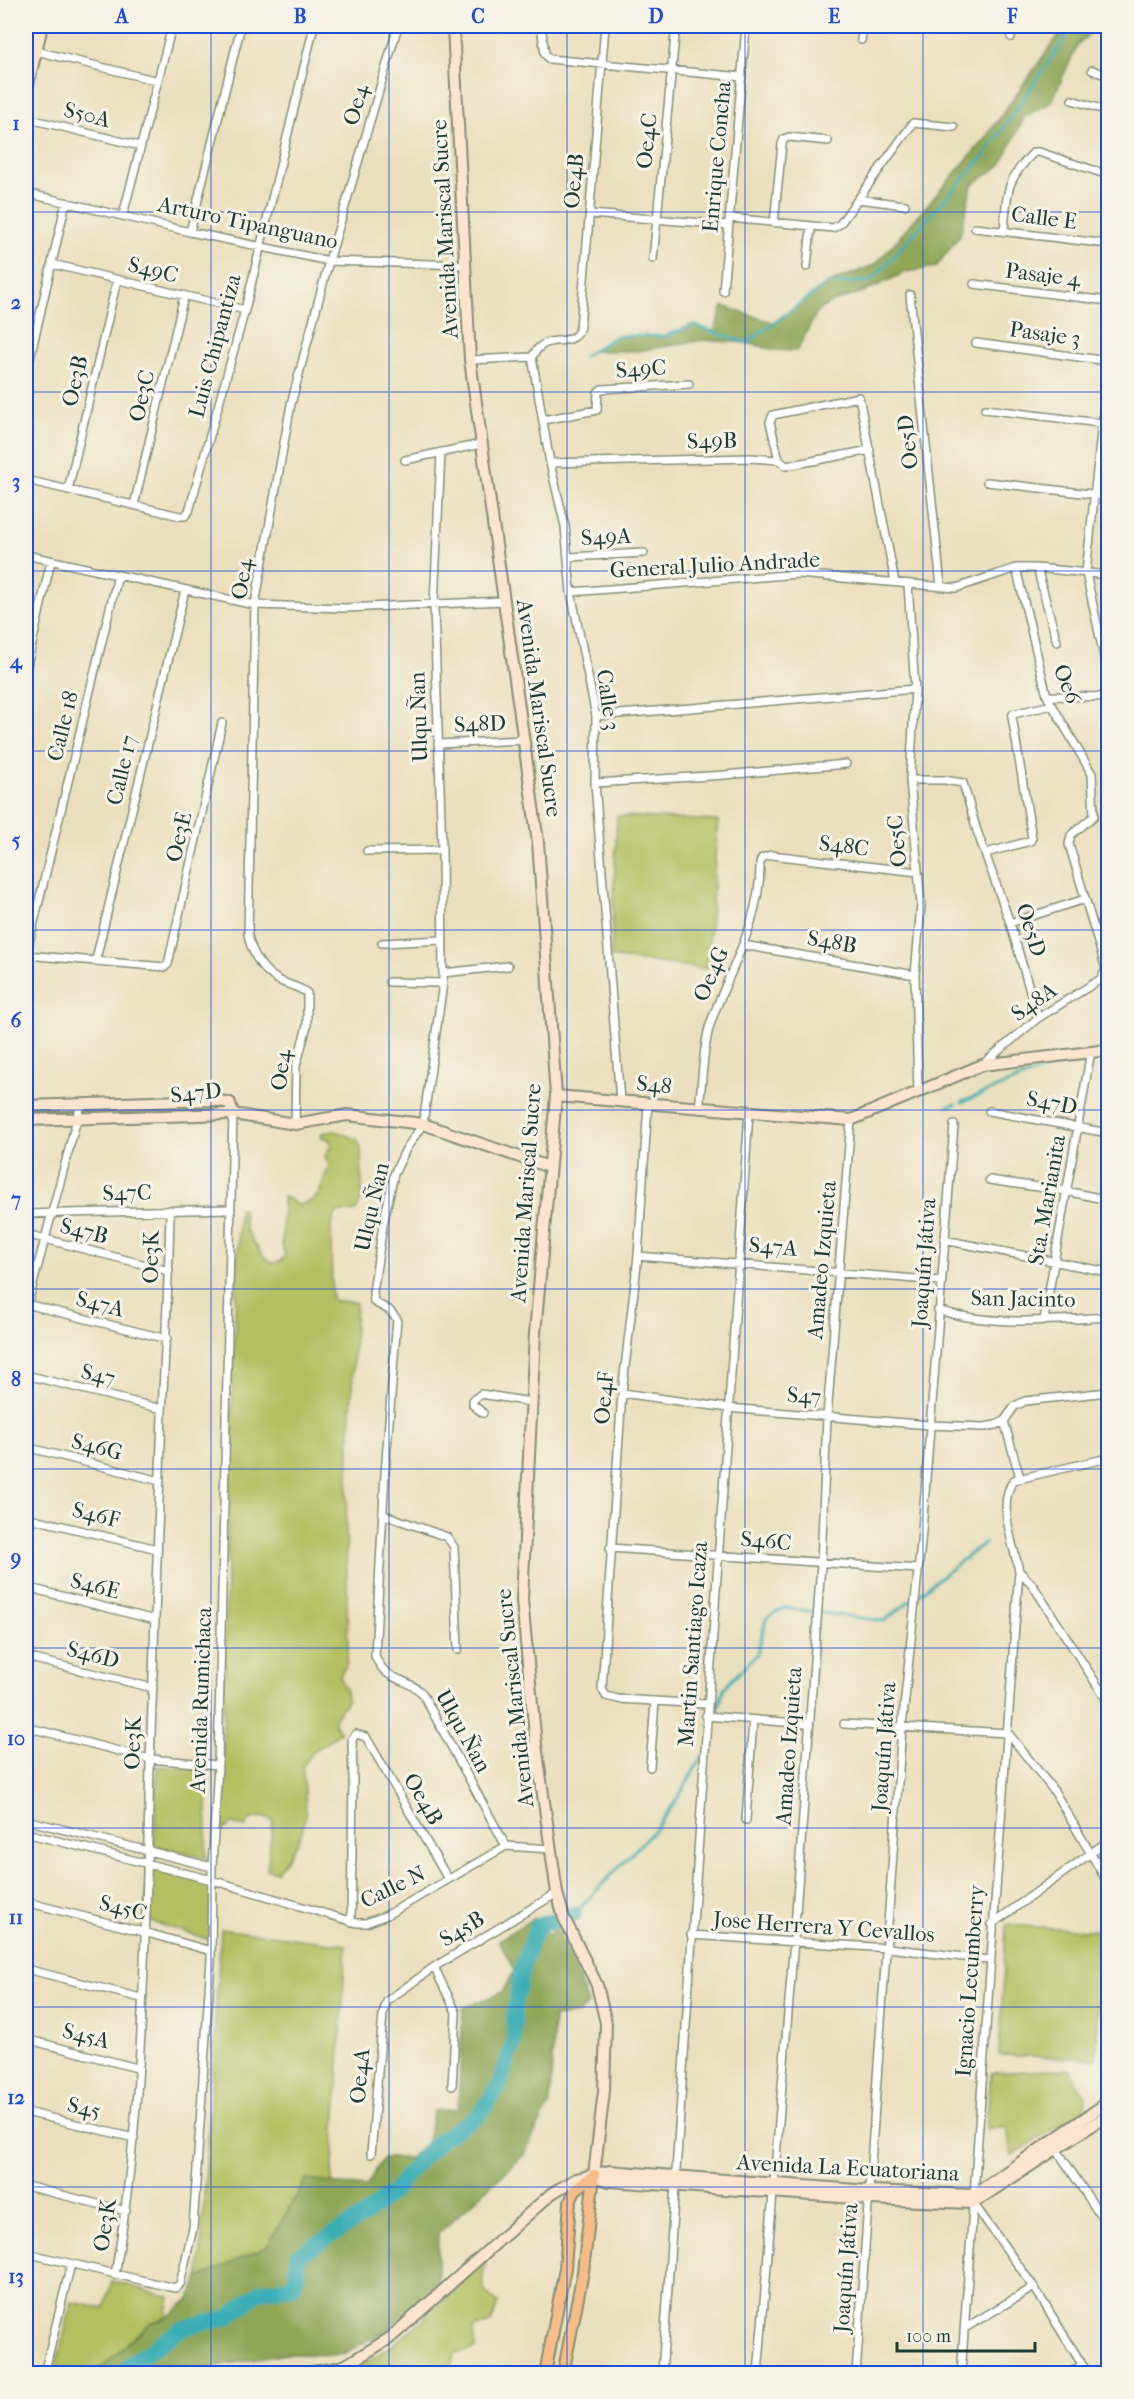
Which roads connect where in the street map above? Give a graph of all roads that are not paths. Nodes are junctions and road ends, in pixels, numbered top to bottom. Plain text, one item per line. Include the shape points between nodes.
1 (32, 26) edge
2 (42, 26) edge
3 (172, 26) edge
4 (241, 26) edge
5 (314, 26) edge
6 (398, 26) edge
7 (453, 26) edge
8 (541, 26) edge
9 (605, 26) edge
10 (676, 26) edge
11 (746, 26) edge
12 (863, 26) edge
13 (1013, 26) edge
14 (1011, 37) dead end
15 (861, 40) dead end
16 (28, 50) edge
17 (603, 64) junction
18 (672, 70) junction
19 (1092, 70) dead end
20 (1108, 76) edge
21 (742, 77) junction
22 (158, 81) junction
23 (26, 93) edge
24 (1072, 100) dead end
25 (1108, 111) edge
26 (26, 118) edge
27 (954, 127) dead end
28 (828, 141) dead end
29 (140, 146) junction
30 (1108, 175) edge
31 (26, 193) edge
32 (858, 199) junction
33 (66, 202) junction
34 (905, 205) dead end
35 (590, 214) junction
36 (123, 215) junction
37 (657, 219) junction
38 (729, 221) junction
39 (774, 223) junction
40 (811, 227) junction
41 (975, 228) dead end
42 (190, 232) junction
43 (1004, 232) junction
44 (1108, 244) edge
45 (260, 247) junction
46 (653, 259) dead end
47 (329, 261) junction
48 (52, 264) junction
49 (466, 265) junction
50 (807, 267) dead end
51 (117, 280) junction
52 (974, 284) dead end
53 (723, 291) dead end
54 (910, 295) dead end
55 (184, 296) junction
56 (1108, 300) edge
57 (245, 310) junction
58 (976, 343) dead end
59 (532, 357) junction
60 (470, 360) junction
61 (1108, 361) edge
62 (1108, 368) edge
63 (26, 375) edge
64 (689, 384) dead end
65 (985, 409) dead end
66 (543, 420) junction
67 (1106, 424) edge
68 (481, 444) junction
69 (870, 450) junction
70 (441, 452) junction
71 (405, 460) dead end
72 (779, 460) junction
73 (550, 463) junction
74 (26, 480) edge
75 (987, 482) dead end
76 (68, 490) junction
77 (1094, 494) junction
78 (1108, 496) edge
79 (134, 504) junction
80 (644, 553) dead end
81 (26, 555) edge
82 (569, 557) junction
83 (51, 561) junction
84 (1017, 568) junction
85 (1037, 568) junction
86 (1086, 573) junction
87 (118, 575) junction
88 (1108, 575) edge
89 (895, 582) junction
90 (908, 585) junction
91 (941, 586) junction
92 (185, 590) junction
93 (571, 592) junction
94 (504, 601) junction
95 (255, 605) junction
96 (434, 605) junction
97 (1057, 642) dead end
98 (1105, 661) dead end
99 (26, 670) edge
100 (915, 689) junction
101 (1047, 696) junction
102 (1108, 697) edge
103 (1052, 705) junction
104 (596, 716) junction
105 (222, 723) dead end
106 (524, 740) junction
107 (438, 744) junction
108 (846, 764) dead end
109 (910, 780) junction
110 (595, 783) junction
111 (442, 850) junction
112 (367, 852) dead end
113 (986, 853) junction
114 (765, 856) joint
115 (918, 872) junction
116 (1085, 899) junction
117 (1010, 923) junction
118 (442, 940) junction
119 (382, 943) dead end
120 (743, 945) junction
121 (26, 955) edge
122 (96, 959) junction
123 (508, 966) dead end
124 (1106, 969) joint
125 (443, 973) junction
126 (915, 975) junction
127 (389, 982) dead end
128 (443, 983) junction
129 (1038, 1018) junction
130 (1108, 1050) edge
131 (1091, 1051) junction
132 (982, 1065) junction
133 (918, 1093) junction
134 (556, 1096) junction
135 (620, 1101) junction
136 (81, 1104) junction
137 (648, 1104) junction
138 (26, 1106) edge
139 (699, 1109) junction
140 (989, 1111) dead end
141 (749, 1113) junction
142 (233, 1114) junction
143 (77, 1119) junction
144 (26, 1120) edge
145 (851, 1120) junction
146 (295, 1124) junction
147 (423, 1124) junction
148 (954, 1125) dead end
149 (1078, 1128) junction
150 (1108, 1133) edge
151 (549, 1167) junction
152 (989, 1180) dead end
153 (1066, 1191) junction
154 (1108, 1200) edge
155 (230, 1209) junction
156 (170, 1210) junction
157 (51, 1213) junction
158 (26, 1214) edge
159 (26, 1234) edge
160 (44, 1239) junction
161 (944, 1240) junction
162 (638, 1256) junction
163 (1053, 1260) junction
164 (738, 1263) junction
165 (169, 1271) junction
166 (839, 1271) junction
167 (1108, 1272) edge
168 (940, 1281) junction
169 (26, 1306) edge
170 (938, 1310) junction
171 (1108, 1317) edge
172 (1044, 1320) junction
173 (167, 1339) junction
174 (26, 1375) edge
175 (1108, 1392) edge
176 (622, 1393) junction
177 (531, 1402) junction
178 (728, 1408) junction
179 (162, 1409) junction
180 (483, 1413) dead end
181 (827, 1416) junction
182 (1004, 1421) junction
183 (929, 1425) junction
184 (26, 1447) edge
185 (1108, 1458) edge
186 (1020, 1478) junction
187 (160, 1481) junction
188 (382, 1514) junction
189 (26, 1517) edge
190 (610, 1548) junction
191 (157, 1549) junction
192 (717, 1554) junction
193 (821, 1564) junction
194 (918, 1569) junction
195 (1018, 1571) junction
196 (26, 1587) edge
197 (155, 1620) junction
198 (458, 1650) dead end
199 (26, 1657) edge
200 (153, 1688) junction
201 (655, 1702) junction
202 (1108, 1702) edge
203 (707, 1704) junction
204 (706, 1716) junction
205 (753, 1720) junction
206 (809, 1724) junction
207 (844, 1724) dead end
208 (902, 1726) junction
209 (26, 1727) edge
210 (1008, 1732) junction
211 (150, 1759) junction
212 (218, 1765) junction
213 (650, 1767) dead end
214 (26, 1820) edge
215 (747, 1820) dead end
216 (26, 1833) edge
217 (1108, 1841) edge
218 (506, 1846) junction
219 (551, 1849) junction
220 (147, 1851) junction
221 (1090, 1854) junction
222 (147, 1862) junction
223 (212, 1867) junction
224 (448, 1879) junction
225 (212, 1880) junction
226 (1108, 1883) edge
227 (557, 1893) junction
228 (26, 1902) edge
229 (351, 1922) junction
230 (992, 1924) junction
231 (144, 1932) junction
232 (691, 1935) junction
233 (794, 1941) junction
234 (888, 1948) junction
235 (211, 1951) junction
236 (989, 1960) junction
237 (434, 1967) junction
238 (26, 1969) edge
239 (141, 1998) junction
240 (387, 2001) joint
241 (26, 2039) edge
242 (137, 2068) junction
243 (452, 2086) dead end
244 (1108, 2102) edge
245 (26, 2112) edge
246 (1108, 2115) edge
247 (134, 2138) junction
248 (1053, 2145) junction
249 (371, 2154) dead end
250 (594, 2175) junction
251 (675, 2181) junction
252 (26, 2186) edge
253 (774, 2188) junction
254 (870, 2195) junction
255 (973, 2199) junction
256 (126, 2211) junction
257 (1108, 2227) edge
258 (26, 2253) edge
259 (71, 2264) junction
260 (115, 2275) junction
261 (1034, 2286) junction
262 (965, 2328) junction
263 (1082, 2365) junction
264 (44, 2373) edge
265 (300, 2373) edge
266 (545, 2373) edge
267 (562, 2373) edge
268 (662, 2373) edge
269 (758, 2373) edge
270 (856, 2373) edge
271 (961, 2373) edge
272 (1068, 2373) edge
273 (1088, 2373) edge

1 - 16 street
2 - 16 street
3 - 22 street
4 - 42 street
5 - 45 street, Luis Chipantiza
6 - 47 street, Oe4
7 - 49 street, Avenida Mariscal Sucre
8 - 17 street via 546,57
9 - 17 street, Oe4B
10 - 18 street, Oe4C
11 - 21 street, Enrique Concha
12 - 15 street
13 - 14 street
16 - 22 street
16 - 23 street
17 - 18 street
17 - 35 street, Oe4B
18 - 21 street
18 - 37 street, Oe4C
19 - 20 street
21 - 38 street, Enrique Concha
22 - 29 street
24 - 25 street
26 - 29 street, S50A
27 - 32 street via 913,123
28 - 39 street via 784,139
29 - 36 street
30 - 43 street via 1036,152 1014,173
31 - 33 street, Arturo Tipanguano
32 - 34 street
32 - 40 street via 840,224 826,229
33 - 36 street, Arturo Tipanguano
33 - 48 street
35 - 37 street
35 - 59 street, Oe4B via 580,328 574,337 544,344
36 - 42 street, Arturo Tipanguano
37 - 38 street
37 - 46 street, Oe4C
38 - 39 street
38 - 53 street, Enrique Concha
39 - 40 street
40 - 50 street
41 - 43 street, Calle E
42 - 45 street, Arturo Tipanguano
43 - 44 street, Calle E
45 - 47 street, Arturo Tipanguano
45 - 57 street, Luis Chipantiza
47 - 49 street, Arturo Tipanguano
47 - 95 street, Oe4 via 291,404
48 - 51 street, S49C
48 - 63 street
49 - 60 street, Avenida Mariscal Sucre
51 - 55 street, S49C
51 - 76 street, Oe3B
52 - 56 street, Pasaje 4
54 - 91 street, Oe5D
55 - 57 street, S49C
55 - 79 street, Oe3C
57 - 79 street, Luis Chipantiza via 189,511 180,516
58 - 61 street, Pasaje 3
59 - 60 street
59 - 66 street, Calle 3
60 - 68 street, Avenida Mariscal Sucre
62 - 67 street
64 - 66 street, S49C via 602,389 598,392 597,410
65 - 67 street
66 - 73 street, Calle 3
67 - 77 street
68 - 70 street
68 - 94 street, Avenida Mariscal Sucre
69 - 72 street, S49B via 791,466 782,465
69 - 72 street via 859,398 772,415
69 - 89 street
70 - 71 street
70 - 96 street, Ulqu Ñan
72 - 73 street, S49B
73 - 82 street, Calle 3
74 - 76 street, Luis Chipantiza
75 - 77 street
76 - 79 street, Luis Chipantiza
77 - 78 street
77 - 86 street
80 - 82 street, S49A
81 - 83 street
82 - 93 street, Calle 3
83 - 87 street
83 - 99 street
84 - 85 street, General Julio Andrade
84 - 91 street, General Julio Andrade via 960,587
84 - 101 street, Oe6
85 - 86 street, General Julio Andrade
85 - 97 street
86 - 88 street, General Julio Andrade
86 - 98 street
87 - 92 street
87 - 121 street, Calle 18
89 - 90 street, General Julio Andrade
89 - 93 street, General Julio Andrade via 798,574
90 - 91 street, General Julio Andrade
90 - 100 street, Oe5C
92 - 95 street
92 - 122 street, Calle 17
93 - 104 street, Calle 3
94 - 96 street
94 - 106 street, Avenida Mariscal Sucre
95 - 96 street
95 - 146 street, Oe4 via 248,935 251,950 260,963 279,980 307,993 307,1026 296,1066
96 - 107 street, Ulqu Ñan
100 - 104 street
100 - 109 street, Oe5C
101 - 102 street
101 - 103 street, Oe6
103 - 113 street via 1012,717 1032,838
103 - 116 street, Oe6 via 1094,780 1094,816 1069,839
104 - 110 street, Calle 3
105 - 122 street, Oe3E via 170,958 165,967
106 - 107 street, S48D
106 - 134 street, Avenida Mariscal Sucre via 538,842
107 - 111 street, Ulqu Ñan
108 - 110 street
109 - 113 street, Oe5D via 963,783
109 - 115 street, Oe5C
110 - 135 street, Calle 3
111 - 112 street
111 - 118 street, Ulqu Ñan
113 - 117 street, Oe5D
114 - 115 street, S48C
114 - 120 street, Oe4G via 760,863 757,904
115 - 126 street, Oe5C via 921,911
116 - 117 street
116 - 124 street, Oe6
117 - 129 street, Oe5D
118 - 119 street
118 - 125 street, Ulqu Ñan
120 - 126 street, S48B
120 - 139 street, Oe4G via 710,1024
121 - 122 street
123 - 125 street
124 - 129 street, S48A via 1101,979
125 - 128 street, Ulqu Ñan
126 - 133 street, Oe5C
127 - 128 street
128 - 147 street, Ulqu Ñan
129 - 132 street, S48A
130 - 131 street
131 - 132 street
131 - 149 street, Sta. Marianita
132 - 133 street
133 - 145 street
134 - 135 street, S48
134 - 151 street, Avenida Mariscal Sucre
135 - 137 street, S48
136 - 138 street, S47D
136 - 142 street, S47D via 214,1100 230,1103
136 - 143 street
137 - 139 street, S48
137 - 162 street, Oe4F
139 - 141 street, S48
140 - 149 street, S47D
141 - 145 street, S48
141 - 164 street, Martin Santiago Icaza
142 - 143 street, S47D
142 - 146 street
142 - 155 street, Avenida Rumichaca
143 - 144 street, S47D
143 - 157 street
145 - 166 street, Amadeo Izquieta
146 - 147 street via 347,1115
147 - 151 street
147 - 188 street, Ulqu Ñan via 394,1174 373,1292 374,1302 397,1319
148 - 161 street, Joaquín Játiva
149 - 150 street, S47D
149 - 153 street, Sta. Marianita
151 - 177 street, Avenida Mariscal Sucre
152 - 153 street
153 - 154 street
153 - 163 street, Sta. Marianita
155 - 156 street, S47C
155 - 212 street, Avenida Rumichaca
156 - 157 street, S47C
156 - 165 street, Oe3K
157 - 158 street, S47C
157 - 160 street
159 - 160 street, S47B
160 - 165 street, S47B
160 - 169 street
161 - 163 street
161 - 168 street, Joaquín Játiva
162 - 164 street, S47A
162 - 176 street, Oe4F
163 - 167 street
163 - 172 street, Sta. Marianita
164 - 166 street, S47A
164 - 178 street, Martin Santiago Icaza
165 - 173 street, Oe3K
166 - 168 street, S47A
166 - 181 street, Amadeo Izquieta
168 - 170 street, Joaquín Játiva
169 - 173 street, S47A
170 - 172 street, San Jacinto via 975,1318
170 - 183 street, Joaquín Játiva
171 - 172 street, San Jacinto
173 - 179 street, Oe3K
174 - 179 street, S47
175 - 182 street via 1025,1401 1015,1406
176 - 178 street, S47
176 - 190 street, Oe4F
177 - 180 street via 481,1394 473,1405
177 - 219 street, Avenida Mariscal Sucre via 522,1600
178 - 181 street, S47
178 - 192 street, Martin Santiago Icaza
179 - 187 street, Oe3K
181 - 183 street, S47
181 - 193 street, Amadeo Izquieta
182 - 183 street, S47 via 984,1427
182 - 186 street
183 - 194 street, Joaquín Játiva
184 - 187 street, S46G
185 - 186 street
186 - 195 street via 1008,1487 1006,1501
187 - 191 street, Oe3K
188 - 198 street via 452,1541
188 - 218 street, Ulqu Ñan via 375,1656 386,1674 422,1693
189 - 191 street, S46F
190 - 192 street, S46C
190 - 201 street, Oe4F via 602,1689 604,1694 618,1699
191 - 197 street, Oe3K
192 - 193 street, S46C
192 - 203 street, Martin Santiago Icaza
193 - 194 street, S46C
193 - 206 street, Amadeo Izquieta
194 - 208 street, Joaquín Játiva
195 - 202 street via 1036,1591
195 - 210 street, Ignacio Lecumberry
196 - 197 street, S46E
197 - 200 street, Oe3K
199 - 200 street, S46D
200 - 211 street, Oe3K
201 - 203 street
201 - 213 street
203 - 204 street, Martin Santiago Icaza
204 - 205 street
204 - 232 street, Martin Santiago Icaza
205 - 206 street
205 - 215 street
206 - 233 street, Amadeo Izquieta
207 - 208 street
208 - 210 street
208 - 234 street, Joaquín Játiva
209 - 211 street
210 - 221 street via 1054,1791
210 - 230 street, Ignacio Lecumberry
211 - 212 street
211 - 220 street, Oe3K
212 - 223 street, Avenida Rumichaca
214 - 220 street
216 - 222 street, Calle N
217 - 221 street
218 - 219 street
218 - 224 street, Calle N
219 - 227 street, Avenida Mariscal Sucre
220 - 222 street, Oe3K
220 - 223 street
221 - 226 street
221 - 230 street
222 - 225 street, Calle N
222 - 231 street, Oe3K
223 - 225 street, Avenida Rumichaca
224 - 229 street, Calle N via 376,1920
224 - 229 street, Oe4B via 366,1737 356,1734 352,1738
225 - 229 street, Calle N
225 - 235 street, Avenida Rumichaca
227 - 237 street, S45B
227 - 250 street, Avenida Mariscal Sucre via 564,1918 597,1984 605,2017 604,2091
228 - 231 street, S45C
230 - 236 street, Ignacio Lecumberry
231 - 235 street, S45C
231 - 239 street, Oe3K
232 - 233 street, Jose Herrera Y Cevallos
232 - 251 street, Martin Santiago Icaza
233 - 234 street, Jose Herrera Y Cevallos
233 - 253 street, Amadeo Izquieta
234 - 236 street, Jose Herrera Y Cevallos
234 - 254 street, Joaquín Játiva
235 - 260 street, Avenida Rumichaca via 193,2228 180,2284 171,2288
236 - 255 street, Ignacio Lecumberry
237 - 240 street, S45B
237 - 243 street via 456,2012
238 - 239 street
239 - 242 street, Oe3K
240 - 249 street, Oe4A
241 - 242 street, S45A
242 - 247 street, Oe3K
244 - 248 street, Avenida La Ecuatoriana
245 - 247 street, S45
246 - 248 street
247 - 256 street, Oe3K
248 - 255 street, Avenida La Ecuatoriana
248 - 257 street
250 - 251 street via 609,2181
250 - 265 street via 576,2179 552,2193 369,2353 339,2368
250 - 266 main road via 575,2190 570,2202 565,2268
250 - 267 main road, Avenida Mariscal Sucre via 583,2272
251 - 253 street, Avenida La Ecuatoriana
251 - 268 street, Martin Santiago Icaza
252 - 256 street
253 - 254 street, Avenida La Ecuatoriana
253 - 269 street, Amadeo Izquieta
254 - 255 street, Avenida La Ecuatoriana
254 - 270 street, Joaquín Játiva
255 - 261 street
255 - 262 street, Ignacio Lecumberry
256 - 260 street, Oe3K
258 - 259 street
259 - 260 street
259 - 264 street
261 - 262 street
261 - 263 street
262 - 271 street, Ignacio Lecumberry
263 - 272 street
263 - 273 street

